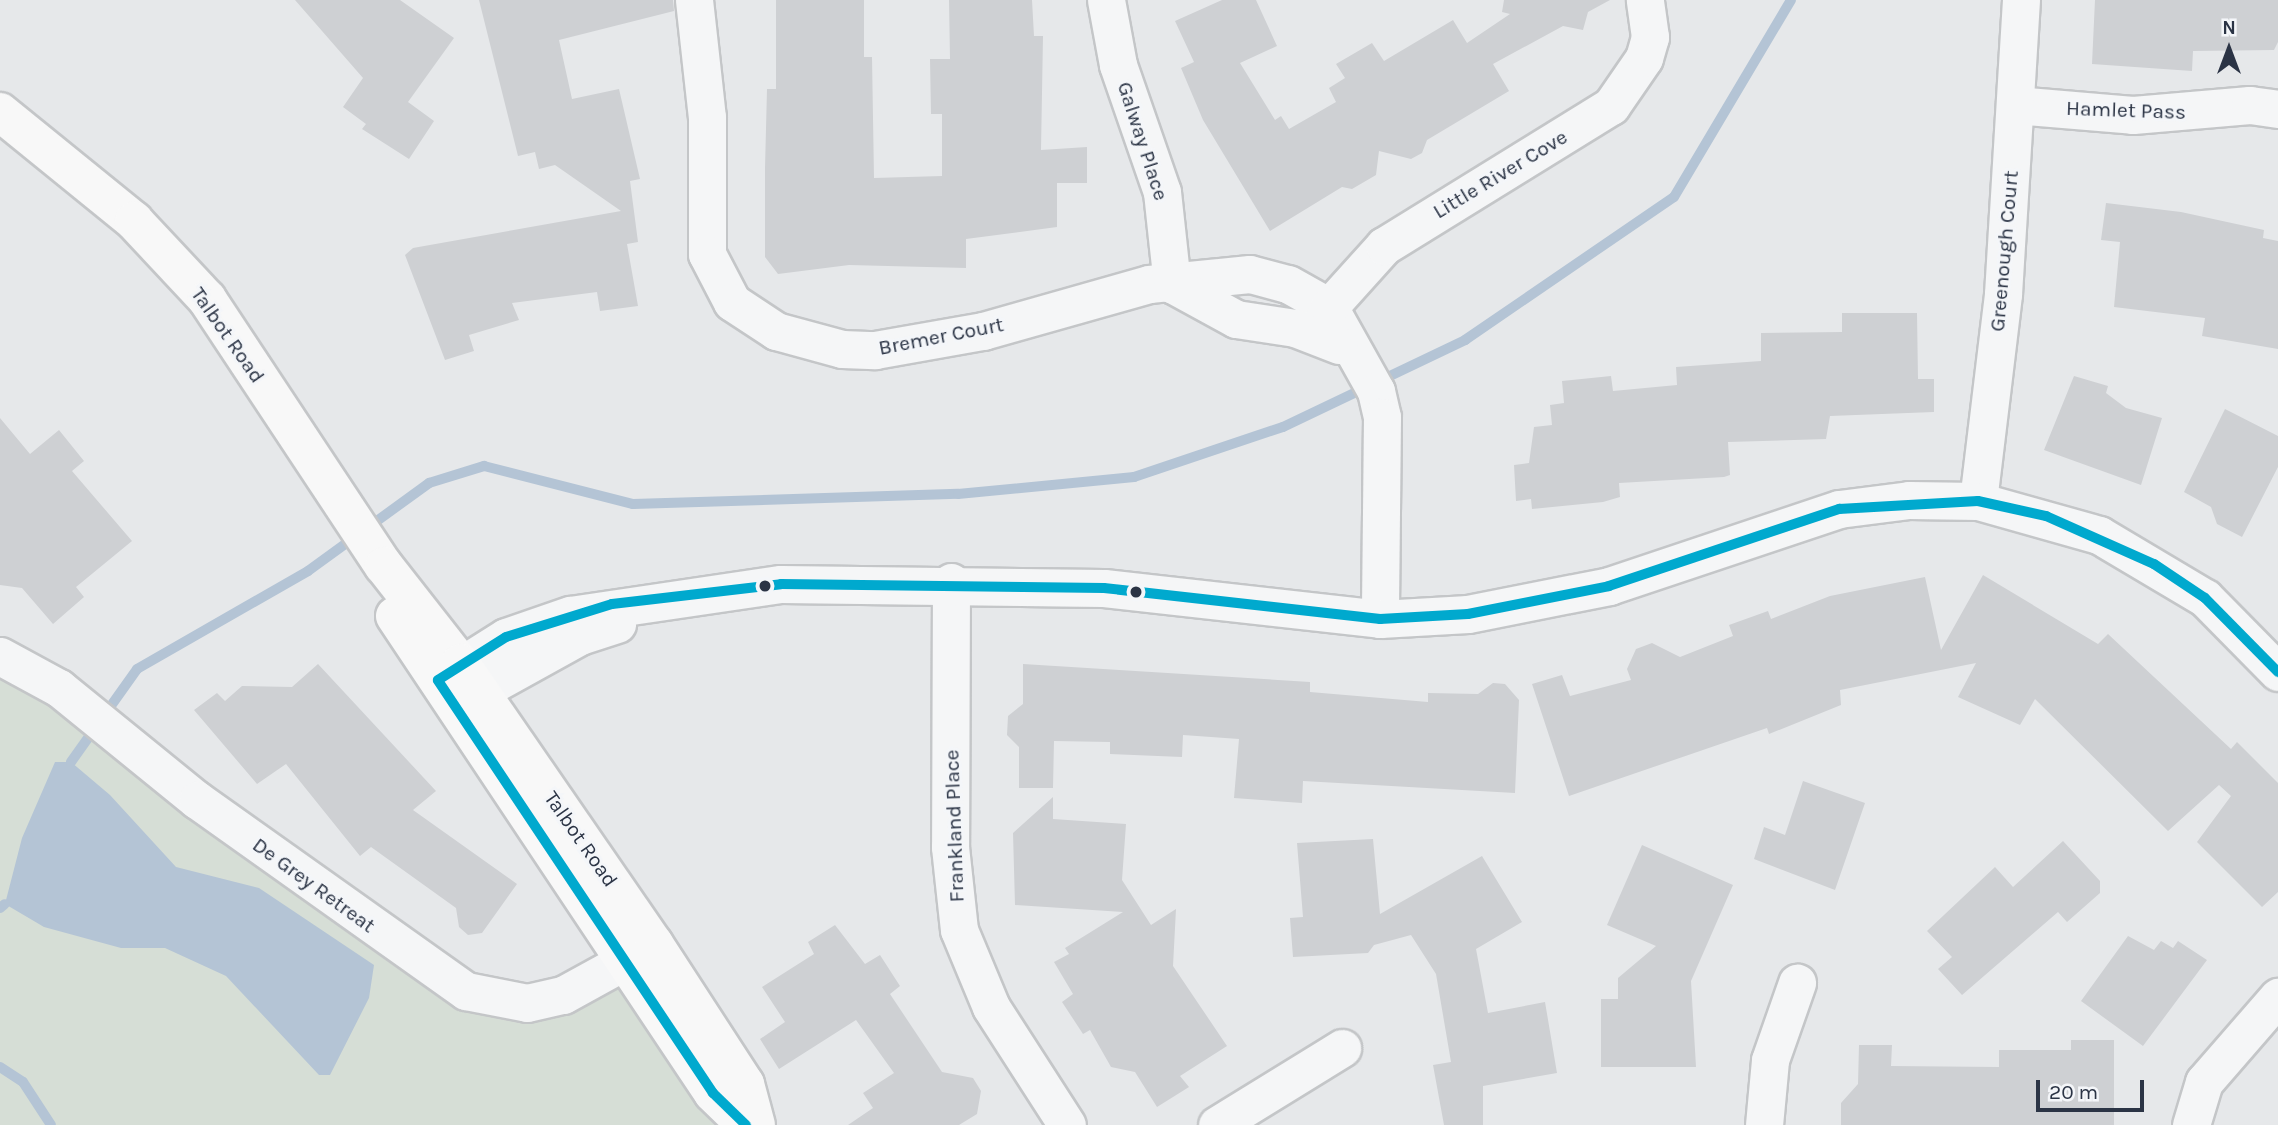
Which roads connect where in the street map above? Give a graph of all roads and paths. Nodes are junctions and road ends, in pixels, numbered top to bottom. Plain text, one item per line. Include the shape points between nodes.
1 (694, 0) edge
2 (1106, 0) edge
3 (1645, 0) edge
4 (2021, 0) edge
5 (2015, 105) junction
6 (2278, 109) edge
7 (0, 112) edge
8 (1172, 284) junction
9 (1323, 321) junction
10 (1978, 501) junction
11 (951, 582) junction
12 (1380, 619) junction
13 (0, 656) edge
14 (2278, 672) edge
15 (458, 685) junction
16 (640, 953) junction
17 (1797, 983) dead end
18 (2278, 997) edge
19 (1342, 1048) dead end
20 (746, 1125) edge
21 (756, 1125) edge
22 (1067, 1125) edge
23 (1217, 1125) edge
24 (1764, 1125) edge
25 (2191, 1125) edge

1 - 8 street, Bremer Court via 707,117 707,254 718,282 752,319 807,340 874,350 983,331 1119,290
2 - 8 street, Galway Place via 1118,65 1162,192
3 - 9 street, Little River Cove via 1650,37 1644,58 1611,106 1384,246
4 - 5 street, Greenough Court
5 - 6 street, Hamlet Pass via 2133,115 2250,105
5 - 10 street, Greenough Court via 2003,294
7 - 15 main road, Talbot Road via 134,221 207,299 384,566 395,616
8 - 9 street, Bremer Court via 1236,319
8 - 9 street, Bremer Court via 1250,274 1288,284
9 - 12 street, Bremer Court via 1361,356 1382,417
10 - 12 street via 1839,509 1540,603
10 - 14 street via 2046,516 2154,564 2204,598
11 - 12 street via 1104,588
11 - 15 street via 780,584 636,603 622,622
11 - 22 street, Frankland Place via 950,847 959,930 991,1007
13 - 16 street, De Grey Retreat via 79,704 197,800 466,991 527,1003 563,995
15 - 16 main road, Talbot Road
16 - 20 main road, Talbot Road via 713,1093
16 - 21 main road, Talbot Road via 745,1084
17 - 24 street via 1770,1060
18 - 25 street via 2204,1083
19 - 23 street

